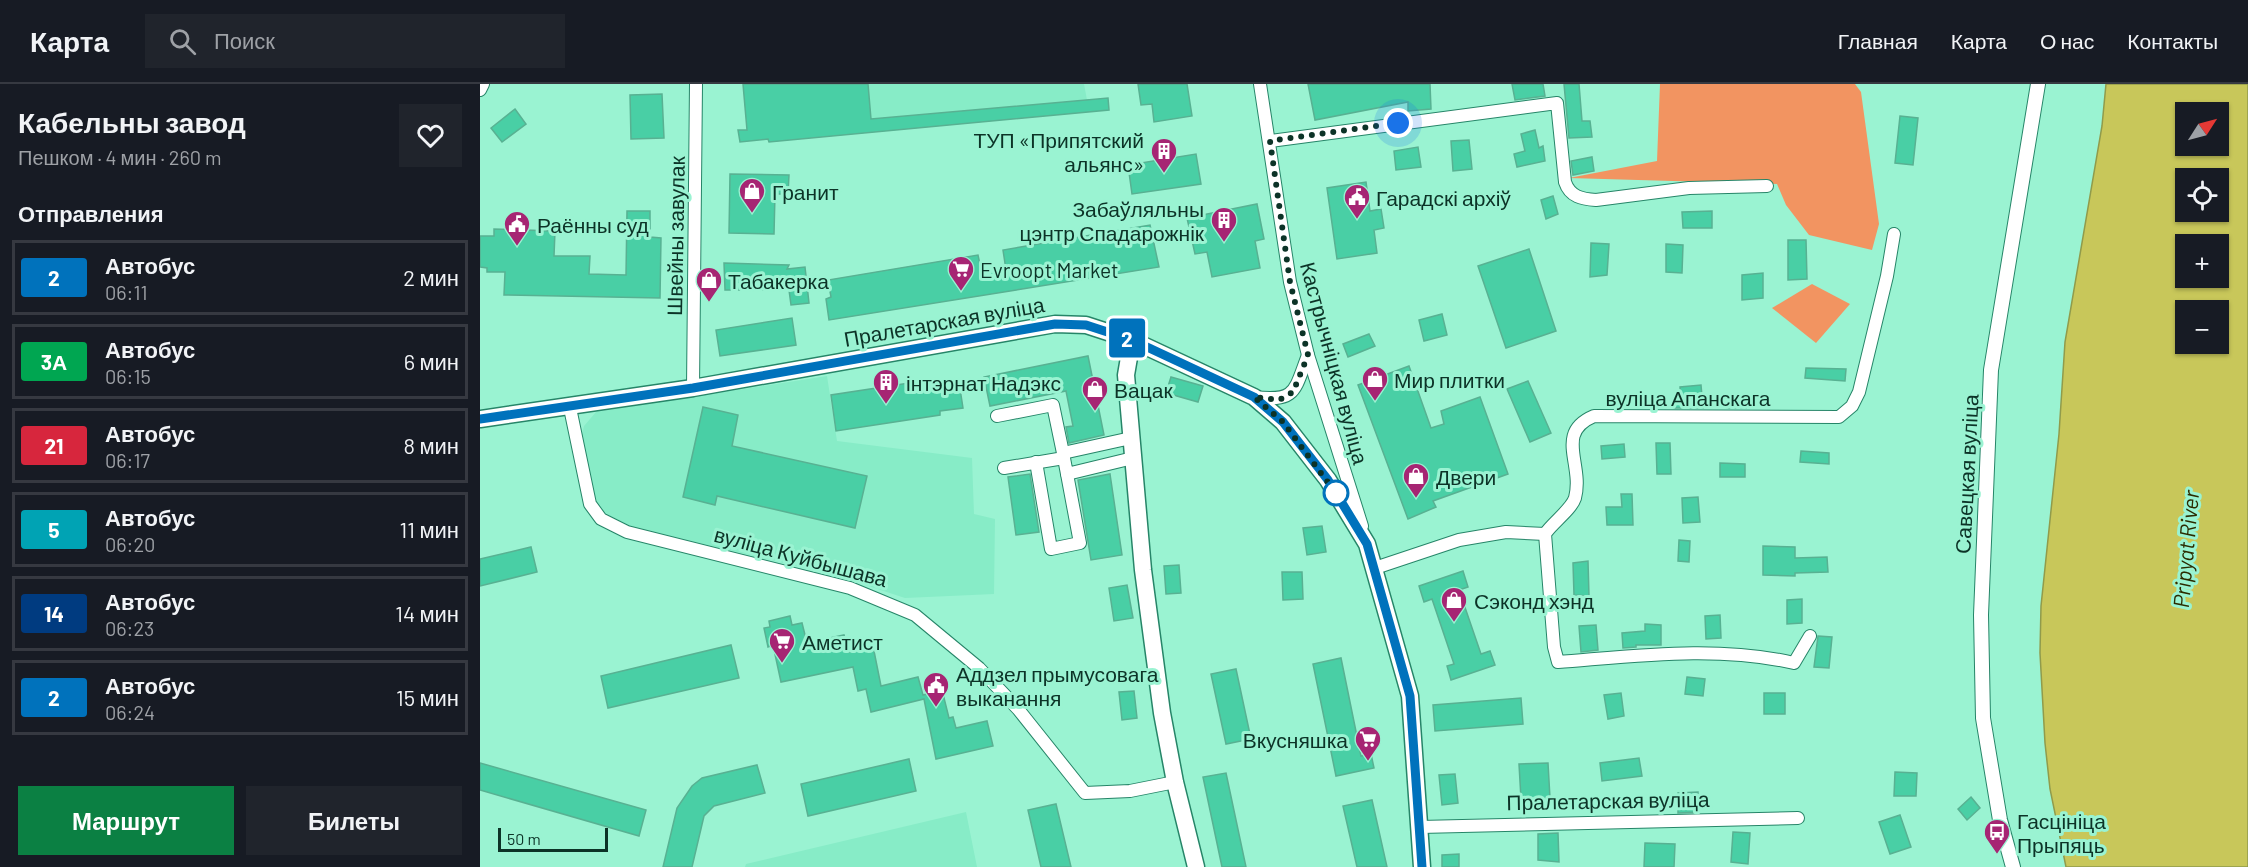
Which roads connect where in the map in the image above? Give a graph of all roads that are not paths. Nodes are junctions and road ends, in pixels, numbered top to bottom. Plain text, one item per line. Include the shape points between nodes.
1 (483, 84) edge
2 (696, 84) edge
3 (1260, 84) edge
4 (2038, 84) edge
5 (480, 90) edge
6 (1270, 141) junction
7 (1767, 186) dead end
8 (1894, 234) dead end
9 (1132, 340) junction
10 (1308, 355) junction
11 (693, 388) junction
12 (1254, 397) junction
13 (570, 408) junction
14 (997, 416) dead end
15 (480, 419) edge
16 (1131, 438) junction
17 (1063, 455) junction
18 (1133, 458) junction
19 (1036, 462) junction
20 (1004, 468) dead end
21 (1067, 474) junction
22 (1545, 534) junction
23 (1367, 544) junction
24 (1375, 568) junction
25 (1810, 636) dead end
26 (1174, 782) junction
27 (1798, 818) dead end
28 (1420, 827) junction
29 (1196, 867) edge
30 (1422, 867) edge
31 (2013, 867) edge

1 - 5 street
2 - 11 street, Швейны завулак
3 - 6 street, Кастрычніцкая вуліца
4 - 31 street, Савецкая вуліца via 1991,370 1981,615 1983,718 2000,820
6 - 7 street via 1557,103 1565,182 1582,199 1689,188
6 - 10 street, Кастрычніцкая вуліца via 1290,282
8 - 22 street, вуліца Апанскага via 1859,392 1846,412 1839,417 1594,416 1579,422 1571,435 1577,478 1574,501
9 - 11 main road, Пралетарская вуліца via 1086,325 1055,324
9 - 12 main road, Пралетарская вуліца
9 - 16 main road via 1126,375
10 - 12 street via 1293,392 1279,400
10 - 23 street, Кастрычніцкая вуліца
11 - 13 main road, Пралетарская вуліца
12 - 23 main road, Пралетарская вуліца via 1283,422 1306,450
13 - 15 main road, Пралетарская вуліца
13 - 26 street, вуліца Куйбышава via 586,495 601,519 627,532 850,588 915,615 979,668 1018,709 1085,793 1130,791
14 - 17 street via 1053,405
16 - 17 street
16 - 18 main road
17 - 19 street
17 - 21 street
18 - 21 street
18 - 26 main road via 1143,570
19 - 20 street
19 - 21 street via 1051,549 1080,543
22 - 24 street via 1506,532 1459,540
22 - 25 street via 1558,662 1676,652 1777,658 1794,663
23 - 24 main road, Пралетарская вуліца
24 - 28 main road, Пралетарская вуліца via 1410,696
26 - 29 main road
27 - 28 street, Пралетарская вуліца
28 - 30 main road, Пралетарская вуліца

